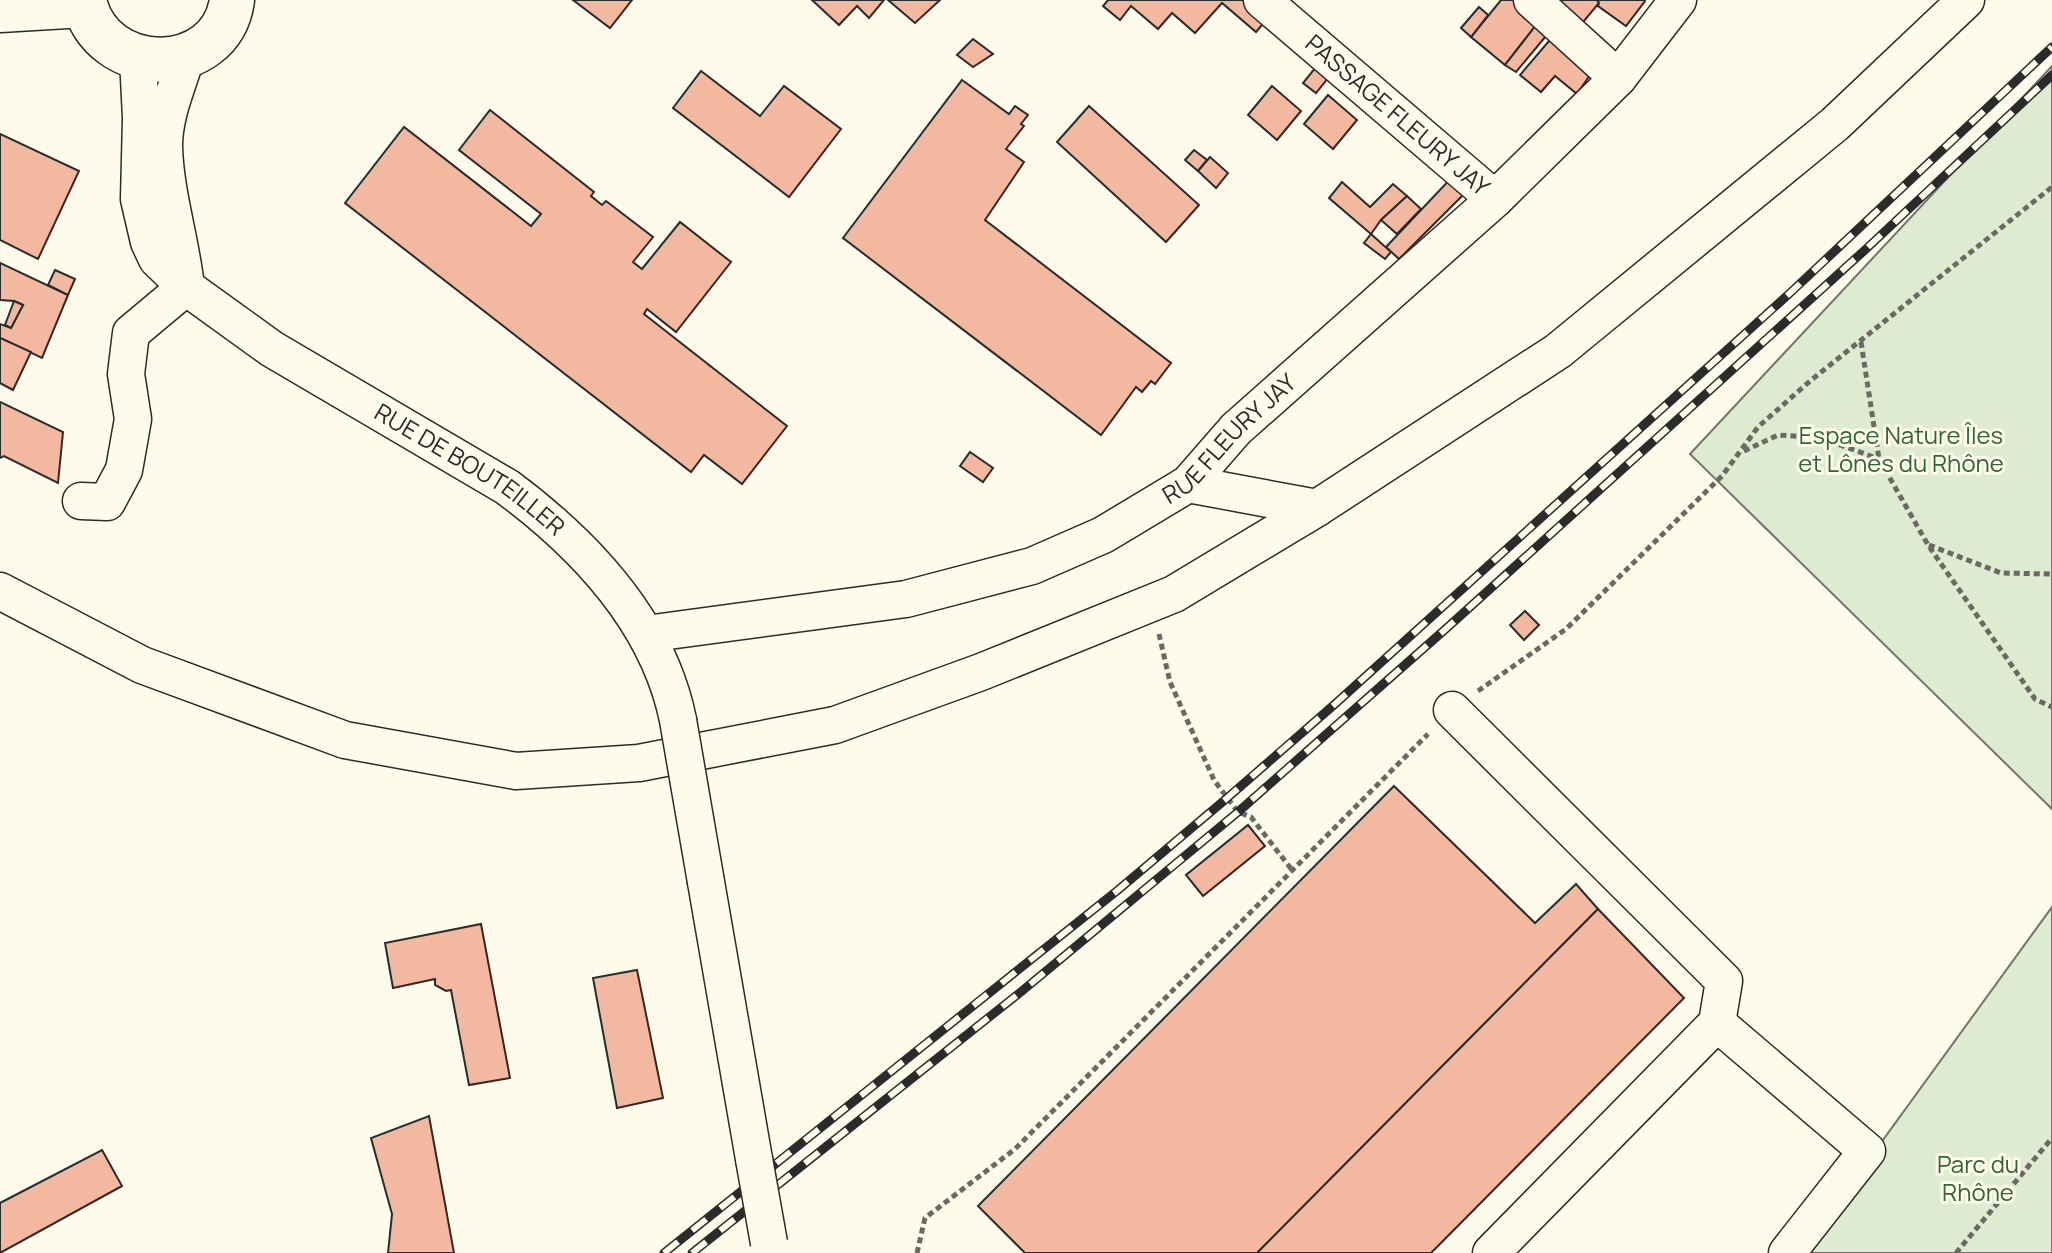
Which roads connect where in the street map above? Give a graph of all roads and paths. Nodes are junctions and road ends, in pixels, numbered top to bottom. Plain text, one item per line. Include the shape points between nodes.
1 (232, 0) edge
2 (1262, 0) edge
3 (1532, 0) edge
4 (1678, 0) edge
5 (1966, 0) edge
6 (84, 2) edge
7 (0, 10) edge
8 (187, 55) junction
9 (138, 58) junction
10 (1618, 78) junction
11 (2051, 190) edge
12 (1495, 199) junction
13 (186, 287) junction
14 (1861, 341) junction
15 (1743, 451) junction
16 (1879, 459) junction
17 (1188, 484) junction
18 (81, 501) dead end
19 (1317, 508) junction
20 (1928, 545) junction
21 (2052, 574) edge
22 (0, 591) edge
23 (1148, 605) junction
24 (646, 634) junction
25 (2052, 707) edge
26 (1452, 710) junction
27 (1292, 870) junction
28 (1717, 1023) junction
29 (2052, 1138) edge
30 (770, 1248) edge
31 (917, 1253) edge
32 (1491, 1253) edge
33 (1787, 1253) edge
34 (1956, 1253) edge

1 - 8 main road via 221,27
2 - 12 street, PASSAGE FLEURY JAY
3 - 10 street
4 - 10 street, RUE FLEURY JAY
5 - 19 street via 1835,124 1558,351
6 - 7 main road
6 - 9 main road via 96,28 114,47
8 - 9 main road via 163,61
8 - 13 street via 164,143
9 - 13 street, RUE DE BOUTEILLER via 139,199 157,259
10 - 12 street, RUE FLEURY JAY
11 - 14 path
12 - 17 street, RUE FLEURY JAY via 1236,429
13 - 18 street via 131,333 126,374 133,419 124,470 107,502
13 - 24 street, RUE DE BOUTEILLER via 272,349 542,513 612,585
14 - 15 path via 1758,427
14 - 16 path
15 - 16 path via 1778,435 1821,438
15 - 26 path via 1566,629
16 - 20 path
17 - 19 street
17 - 24 street, RUE FLEURY JAY via 1103,535 1032,566 906,599
19 - 23 street
20 - 21 path via 2001,573
20 - 25 path via 2035,699
22 - 23 street via 142,665 345,740 516,771 639,763 835,725
23 - 27 path via 1170,682 1214,780
24 - 30 street, RUE DE BOUTEILLER, bridge via 665,670 678,720
26 - 27 path
26 - 28 street via 1724,981
27 - 31 path via 1015,1149 925,1218
28 - 32 street
28 - 33 street via 1867,1151
29 - 34 path

